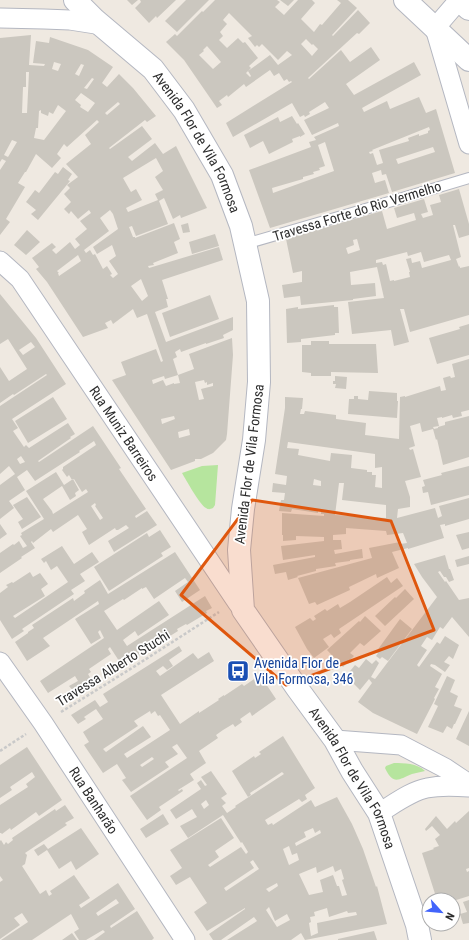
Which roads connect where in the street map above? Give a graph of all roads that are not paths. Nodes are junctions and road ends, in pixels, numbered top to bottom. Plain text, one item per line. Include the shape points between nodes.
1 (75, 0) edge
2 (405, 0) edge
3 (459, 0) edge
4 (469, 9) edge
5 (0, 18) edge
6 (102, 26) junction
7 (435, 28) junction
8 (469, 60) edge
9 (469, 144) edge
10 (469, 178) edge
11 (245, 244) junction
12 (0, 261) edge
13 (240, 606) junction
14 (0, 662) edge
15 (335, 740) junction
16 (469, 785) edge
17 (379, 813) junction
18 (185, 940) edge
19 (420, 940) edge

1 - 6 street, Avenida Flor de Vila Formosa
2 - 7 street
3 - 4 street
3 - 7 street
5 - 6 street via 70,20
6 - 11 street, Avenida Flor de Vila Formosa via 153,69 184,110 222,174
7 - 8 street
7 - 9 street
10 - 11 lane, Travessa Forte do Rio Vermelho
11 - 13 street, Avenida Flor de Vila Formosa via 258,301 259,382 239,550
12 - 13 street, Rua Muniz Barreiros via 20,279
13 - 15 street, Avenida Flor de Vila Formosa
14 - 18 street, Rua Banharão via 43,723
15 - 16 street via 401,745 445,768
15 - 17 street, Avenida Flor de Vila Formosa
16 - 17 street via 427,788 410,794
17 - 19 street, Avenida Flor de Vila Formosa

